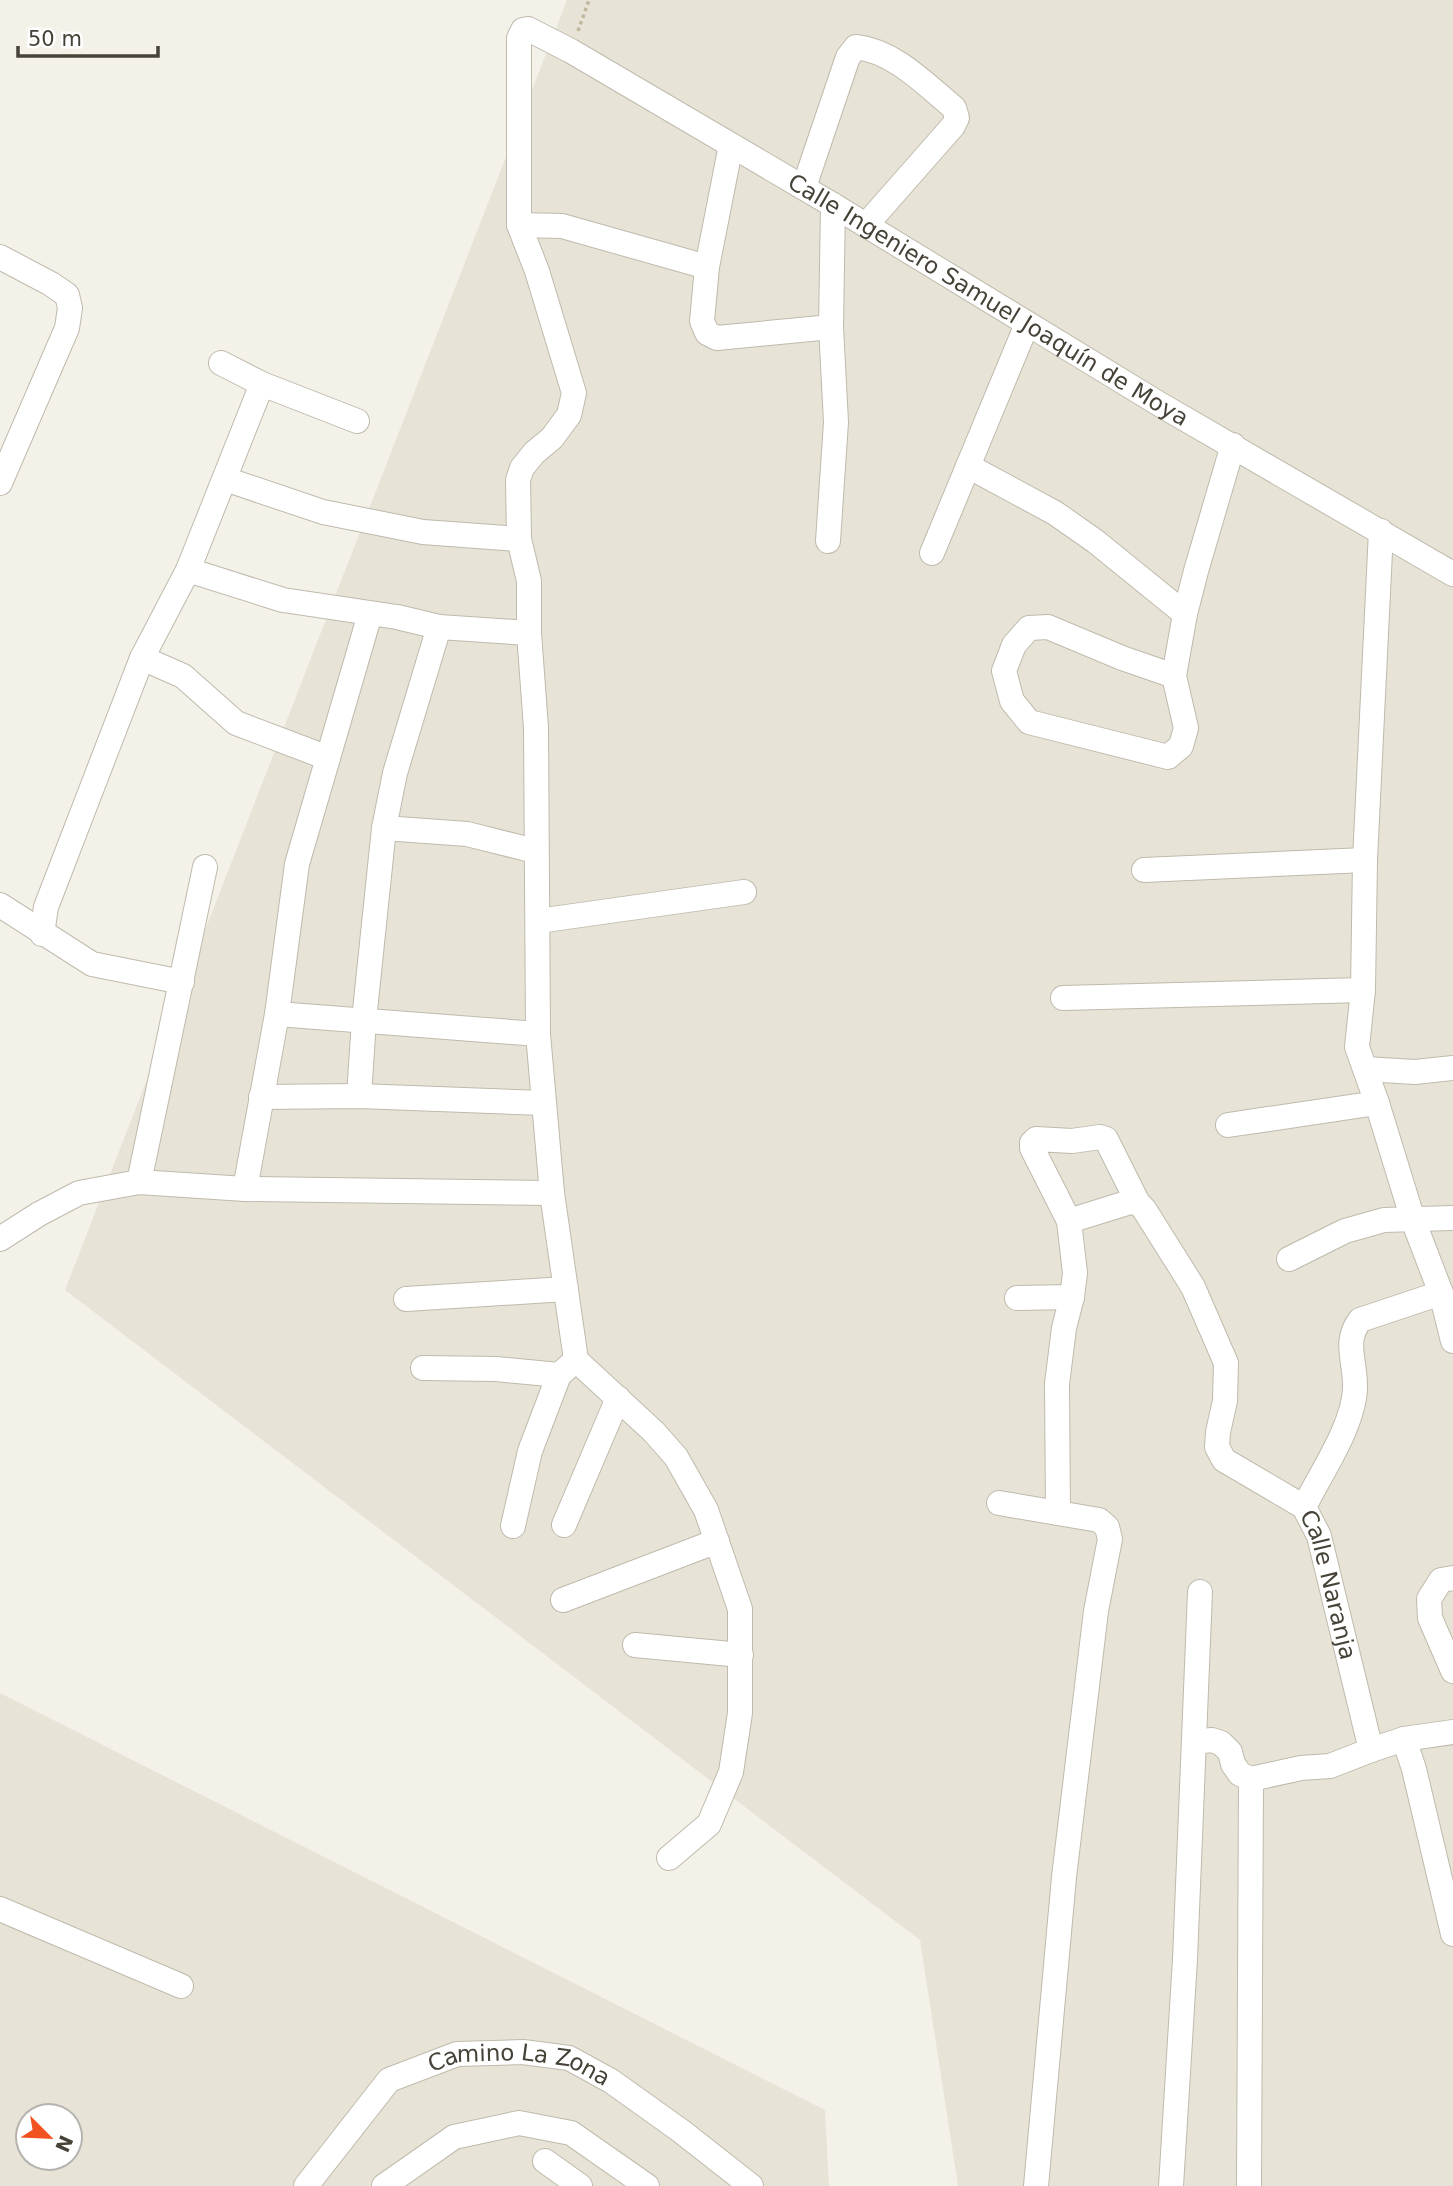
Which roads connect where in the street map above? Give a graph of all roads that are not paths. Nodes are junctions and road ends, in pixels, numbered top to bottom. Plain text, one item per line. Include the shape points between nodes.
1 (731, 145) junction
2 (804, 187) junction
3 (833, 205) junction
4 (519, 225) junction
5 (866, 225) junction
6 (0, 257) edge
7 (707, 267) junction
8 (1027, 324) junction
9 (831, 327) junction
10 (221, 363) dead end
11 (262, 384) junction
12 (357, 421) dead end
13 (1233, 445) junction
14 (968, 466) junction
15 (225, 479) junction
16 (0, 482) edge
17 (1381, 531) junction
18 (519, 540) junction
19 (828, 541) dead end
20 (932, 553) dead end
21 (188, 569) junction
22 (1453, 574) edge
23 (370, 614) junction
24 (1185, 614) junction
25 (439, 627) junction
26 (529, 632) junction
27 (142, 658) junction
28 (1174, 676) junction
29 (328, 758) junction
30 (383, 828) junction
31 (535, 851) junction
32 (1364, 860) junction
33 (205, 867) dead end
34 (1144, 870) dead end
35 (744, 892) dead end
36 (0, 905) edge
37 (538, 920) junction
38 (42, 934) junction
39 (182, 982) junction
40 (1363, 990) junction
41 (1063, 998) dead end
42 (277, 1014) junction
43 (364, 1020) junction
44 (538, 1034) junction
45 (1453, 1068) edge
46 (1365, 1069) junction
47 (359, 1096) junction
48 (261, 1097) junction
49 (544, 1103) junction
50 (1377, 1103) junction
51 (1228, 1125) dead end
52 (139, 1182) junction
53 (245, 1189) junction
54 (552, 1193) junction
55 (1138, 1203) junction
56 (1453, 1218) edge
57 (1413, 1220) junction
58 (1069, 1221) junction
59 (0, 1239) edge
60 (1289, 1259) dead end
61 (566, 1289) junction
62 (1441, 1293) junction
63 (1072, 1297) junction
64 (1017, 1298) dead end
65 (406, 1299) dead end
66 (1451, 1325) edge
67 (423, 1368) dead end
68 (568, 1368) junction
69 (618, 1398) junction
70 (999, 1503) dead end
71 (1304, 1507) junction
72 (1058, 1513) junction
73 (564, 1525) dead end
74 (513, 1526) dead end
75 (718, 1541) junction
76 (1453, 1578) edge
77 (1200, 1592) dead end
78 (563, 1600) dead end
79 (635, 1645) dead end
80 (741, 1655) junction
81 (1453, 1671) edge
82 (1453, 1731) edge
83 (1404, 1740) junction
84 (1194, 1742) junction
85 (1371, 1751) junction
86 (1251, 1779) junction
87 (669, 1858) dead end
88 (0, 1909) edge
89 (1453, 1934) edge
90 (181, 1986) dead end
91 (545, 2161) dead end
92 (306, 2186) edge
93 (384, 2186) edge
94 (580, 2186) edge
95 (647, 2186) edge
96 (751, 2186) edge
97 (1036, 2186) edge
98 (1171, 2186) edge
99 (1249, 2186) edge

1 - 2 street, Calle Ingeniero Samuel Joaquín de Moya
1 - 4 street, Calle Ingeniero Samuel Joaquín de Moya via 572,51 523,30 519,38
1 - 7 street
2 - 3 street, Calle Ingeniero Samuel Joaquín de Moya
2 - 5 street via 848,57 856,47 870,48 902,66 954,108 957,118
3 - 5 street, Calle Ingeniero Samuel Joaquín de Moya
3 - 9 street
4 - 7 street via 562,226
4 - 18 street via 573,393 569,415 522,468
5 - 8 street, Calle Ingeniero Samuel Joaquín de Moya
6 - 16 street via 67,295 70,308 67,328
7 - 9 street via 702,321 707,333 717,338
8 - 13 street, Calle Ingeniero Samuel Joaquín de Moya
8 - 14 street
9 - 19 street via 836,422
10 - 11 street
11 - 12 street
11 - 15 street
13 - 17 street, Calle Ingeniero Samuel Joaquín de Moya
13 - 24 street
14 - 20 street
14 - 24 street via 1055,513
15 - 18 street via 323,512 423,532
15 - 21 street
17 - 22 street, Calle Ingeniero Samuel Joaquín de Moya
17 - 32 street
18 - 26 street via 529,581
21 - 23 street via 283,600
21 - 27 street
23 - 25 street
23 - 29 street
24 - 28 street
25 - 26 street
25 - 30 street
26 - 31 street via 536,728
27 - 29 street via 183,676 236,723
27 - 38 street via 46,907
28 - 28 street via 1185,728 1181,746 1168,757 1029,722 1012,701 1004,671 1014,645 1029,628 1048,626
29 - 42 street via 297,864
30 - 31 street via 467,834
30 - 43 street
31 - 37 street
32 - 34 street
32 - 40 street
33 - 39 street
35 - 37 street
36 - 38 street
37 - 44 street
38 - 39 street via 92,964
39 - 52 street
40 - 41 street
40 - 46 street via 1357,1047
42 - 43 street
42 - 48 street
43 - 44 street
43 - 47 street
44 - 49 street
45 - 46 street via 1415,1072
46 - 50 street
47 - 48 street
47 - 49 street
48 - 53 street
49 - 54 street
50 - 51 street
50 - 57 street
52 - 53 street
52 - 59 street via 79,1193
53 - 54 street
54 - 61 street
55 - 58 street
55 - 58 street, Calle Naranja via 1106,1139 1036,1139 1032,1148
55 - 71 street, Calle Naranja via 1194,1287 1226,1363 1217,1447 1224,1460
56 - 57 street
57 - 60 street via 1384,1220 1345,1231
57 - 62 street
58 - 63 street via 1075,1273
61 - 65 street
61 - 68 street
62 - 66 street
62 - 71 street via 1360,1320 1353,1329 1355,1389 1348,1423
63 - 64 street
63 - 72 street via 1057,1384
67 - 68 street
68 - 69 street
68 - 74 street via 530,1451
69 - 73 street
69 - 75 street via 676,1457
70 - 72 street
71 - 85 street, Calle Naranja via 1319,1536
72 - 97 street via 1099,1520 1110,1539 1096,1611 1064,1877
75 - 78 street
75 - 80 street via 740,1609
76 - 81 street via 1441,1580 1429,1599 1430,1618
77 - 84 street
79 - 80 street
80 - 87 street via 740,1713 731,1772 709,1824
82 - 83 street
83 - 85 street
83 - 89 street
84 - 86 street via 1221,1743 1240,1774
84 - 98 street
85 - 86 street via 1330,1766
86 - 99 street
88 - 90 street
91 - 94 street
92 - 96 street, Camino La Zona via 389,2080 457,2054 523,2052 569,2058 611,2081
93 - 95 street via 454,2137 519,2123 572,2133

